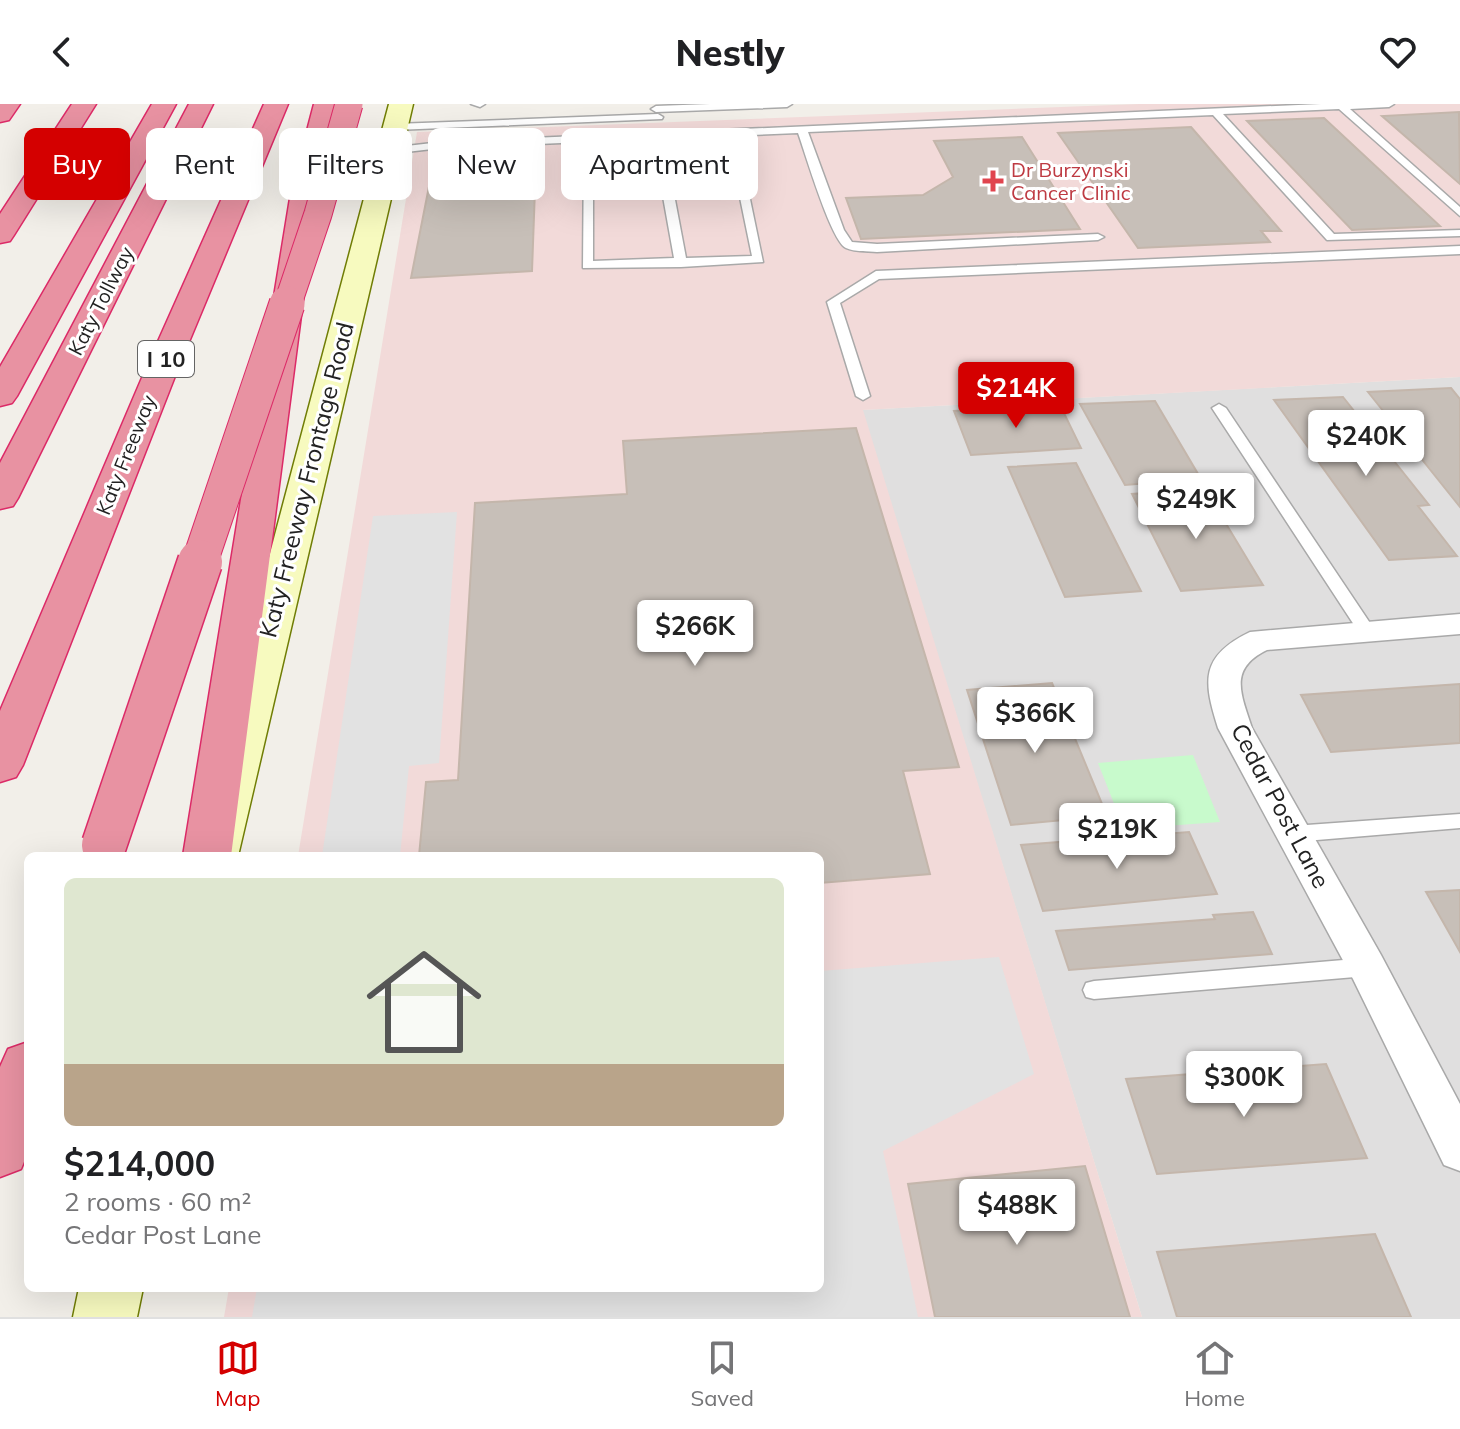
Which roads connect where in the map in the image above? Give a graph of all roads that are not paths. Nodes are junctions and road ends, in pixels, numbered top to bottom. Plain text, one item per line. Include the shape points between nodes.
1 (84, 104) edge
2 (164, 104) edge
3 (201, 104) edge
4 (276, 104) edge
5 (326, 104) edge
6 (349, 104) edge
7 (477, 104) edge
8 (787, 104) edge
9 (1389, 104) edge
10 (4, 105) edge
11 (1341, 106) junction
12 (657, 110) edge
13 (1214, 110) junction
14 (0, 115) edge
15 (473, 124) junction
16 (801, 128) junction
17 (412, 131) edge
18 (758, 133) edge
19 (412, 137) edge
20 (412, 140) edge
21 (561, 144) edge
22 (561, 151) edge
23 (379, 200) edge
24 (588, 200) edge
25 (670, 200) edge
26 (746, 200) edge
27 (1460, 213) edge
28 (1460, 233) edge
29 (1, 235) edge
30 (1098, 237) dead end
31 (1460, 250) edge
32 (681, 263) junction
33 (0, 396) edge
34 (863, 396) dead end
35 (1219, 408) dead end
36 (0, 498) edge
37 (60, 616) junction
38 (1460, 624) edge
39 (1366, 630) junction
40 (0, 725) edge
41 (0, 765) edge
42 (1460, 821) edge
43 (1293, 834) junction
44 (102, 850) edge
45 (208, 852) edge
46 (215, 852) edge
47 (1372, 978) junction
48 (1094, 990) dead end
49 (24, 1079) edge
50 (0, 1149) edge
51 (1460, 1150) edge
52 (110, 1292) edge
53 (105, 1317) edge

1 - 29 highway
2 - 33 highway, Katy Tollway
3 - 36 highway, Katy Tollway
4 - 37 highway, Katy Freeway / I 10
5 - 45 highway via 304,192
6 - 44 highway, bridge via 313,229
7 - 15 lane
8 - 12 lane
9 - 11 lane
10 - 14 highway
11 - 13 lane
11 - 27 lane
12 - 15 lane
13 - 16 lane via 949,117
13 - 28 lane via 1331,238
15 - 17 lane
16 - 18 lane
16 - 30 lane via 848,245
19 - 21 lane via 441,145
20 - 22 lane via 441,154
23 - 46 main road, Katy Freeway Frontage Road
24 - 32 lane via 587,265
25 - 32 lane
26 - 32 lane via 759,259
31 - 34 lane via 876,275 833,302
35 - 39 lane
37 - 40 highway
37 - 41 highway, Katy Freeway / I 10
38 - 39 street, Cedar Post Lane
39 - 43 street, Cedar Post Lane via 1261,640 1233,654 1223,674 1235,728
42 - 43 lane
43 - 47 street, Cedar Post Lane
47 - 48 lane
47 - 51 street, Cedar Post Lane
49 - 50 highway
52 - 53 main road

